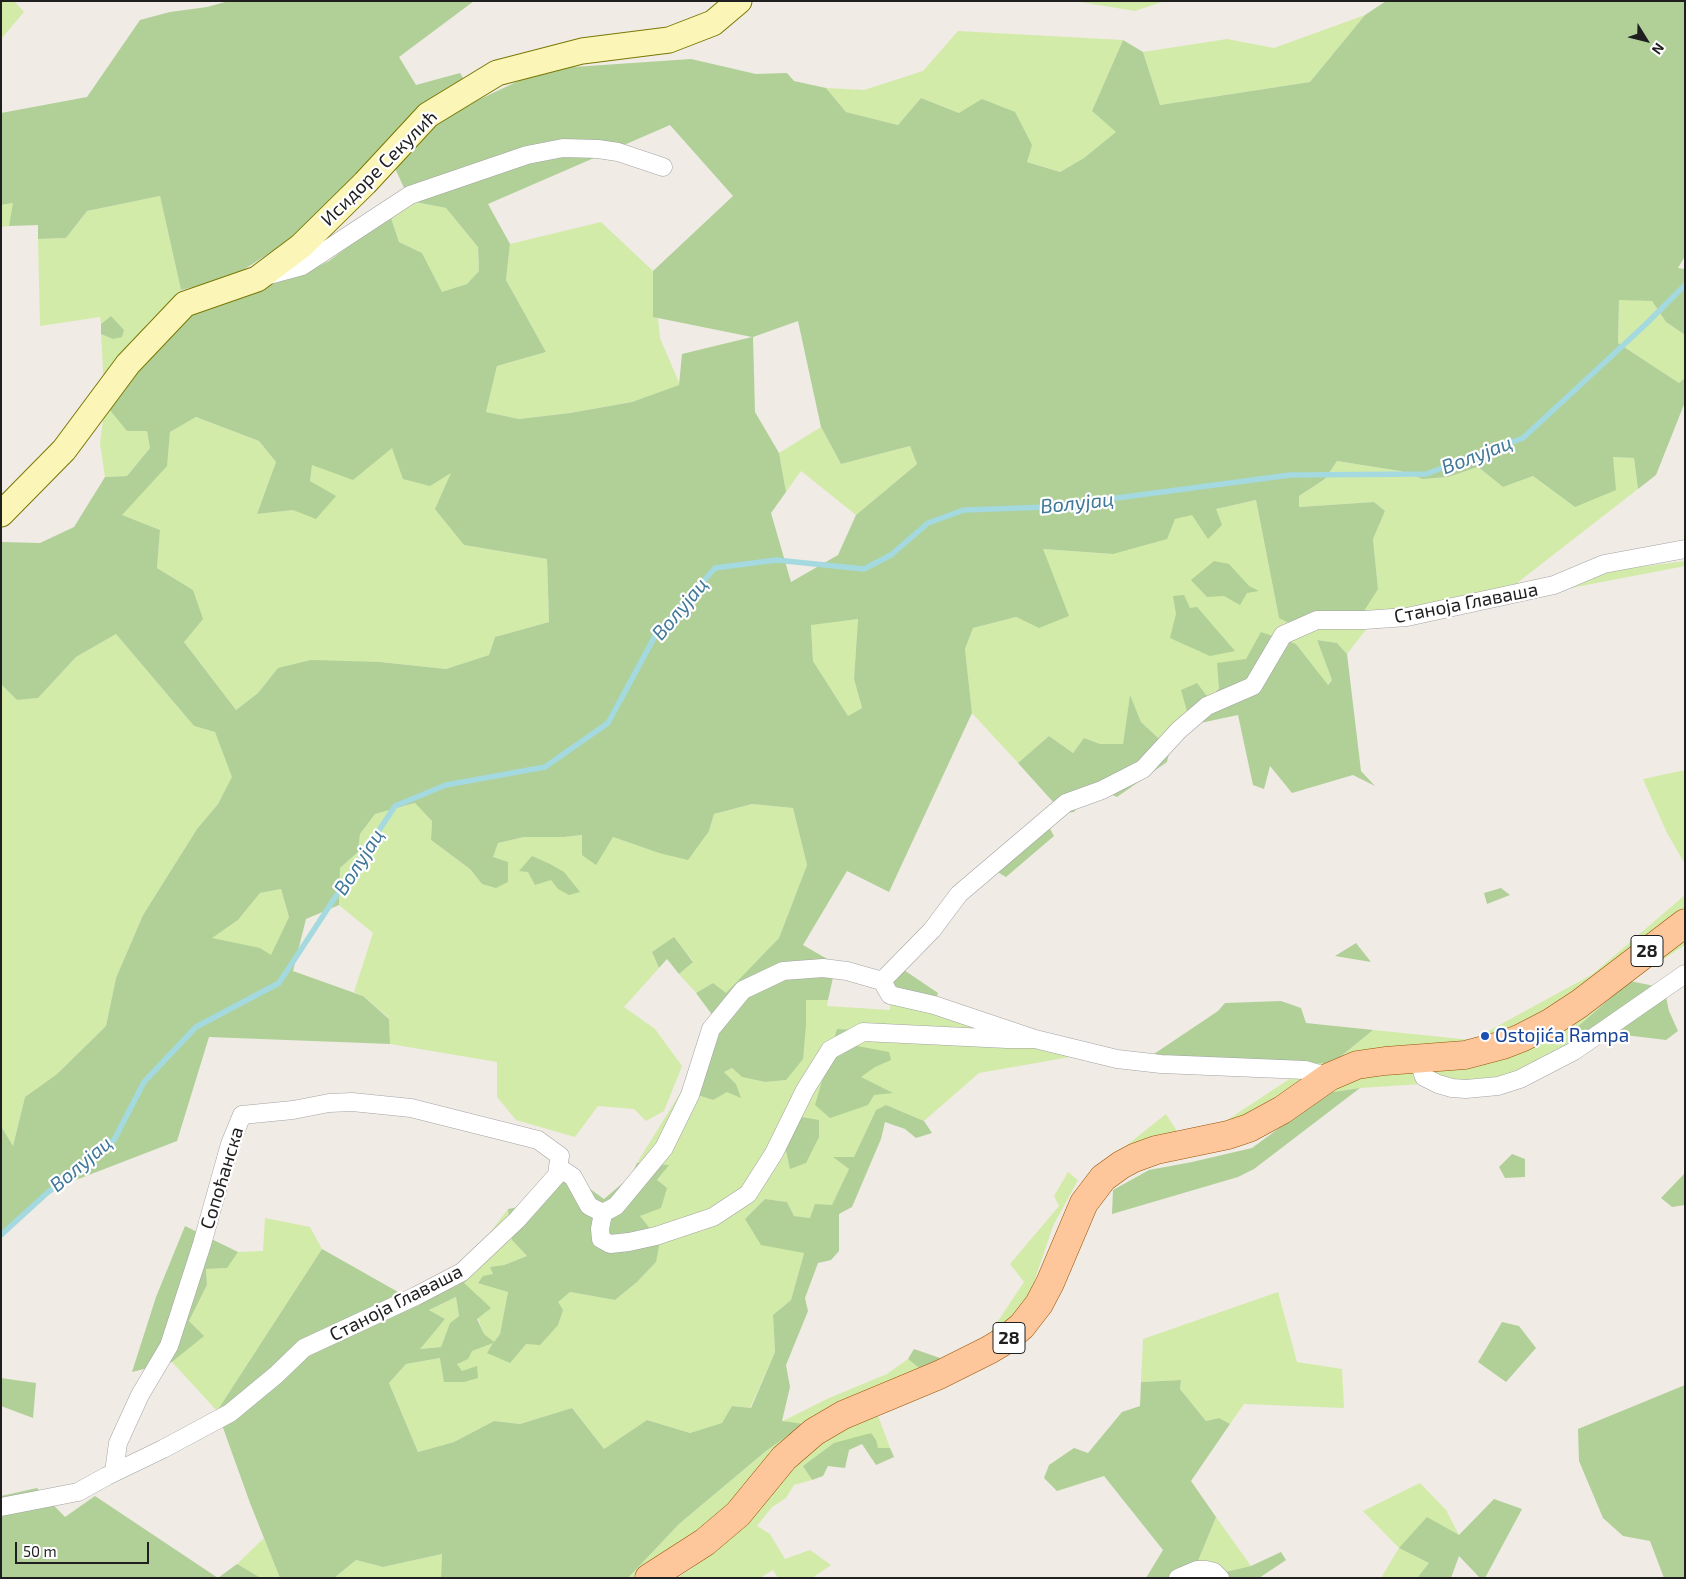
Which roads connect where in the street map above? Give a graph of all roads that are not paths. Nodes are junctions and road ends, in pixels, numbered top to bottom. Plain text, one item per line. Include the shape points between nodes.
1 (739, 1) edge
2 (663, 167) dead end
3 (257, 279) junction
4 (1, 514) edge
5 (1685, 549) edge
6 (1685, 924) edge
7 (1685, 974) edge
8 (882, 981) junction
9 (1034, 1039) junction
10 (1418, 1059) junction
11 (1329, 1077) junction
12 (558, 1167) junction
13 (603, 1213) junction
14 (114, 1472) junction
15 (1, 1506) edge
16 (649, 1578) edge
17 (1178, 1578) edge
18 (1220, 1578) edge

1 - 3 street, Исидоре Секулић via 713,23 669,40 582,50 497,73 428,115 301,246
2 - 3 street, Исидоре Секулић via 598,149 563,148 527,155 410,195 302,266
3 - 4 street, Исидоре Секулић via 186,304 128,364 64,450
5 - 8 street, Станоја Главаша via 1604,564 1554,585 1407,617 1317,620 1283,635 1253,686 1207,706 1179,730 1143,769 1102,790 1066,803 959,894 932,930
6 - 10 main road, 28 via 1550,1023 1502,1045 1465,1055
7 - 10 street via 1574,1051 1498,1086 1466,1089 1438,1084 1424,1077
8 - 9 street via 890,994 934,1005
8 - 13 street via 823,968 783,971 743,990 712,1029 690,1095 664,1148 616,1206
9 - 11 street via 1117,1059 1305,1070
9 - 13 street via 863,1032 830,1050 748,1194 713,1217 629,1242 610,1244 601,1239
10 - 11 main road, 28 via 1369,1062
11 - 16 main road, 28 via 1282,1110 1249,1128 1156,1150 1115,1169 1084,1203 1050,1283 1022,1326 989,1350 939,1375 843,1415 814,1432 784,1458 738,1514 705,1542
12 - 13 street via 573,1177 589,1206
12 - 14 street, Станоја Главаша via 557,1174 517,1220 462,1272 304,1348 276,1376 230,1413 163,1450
12 - 14 street, Сопоћанска via 560,1156 538,1140 411,1108 352,1102 242,1115 230,1144 202,1244 168,1346 118,1443
14 - 15 street, Станоја Главаша via 78,1492
17 - 18 street via 1206,1570

